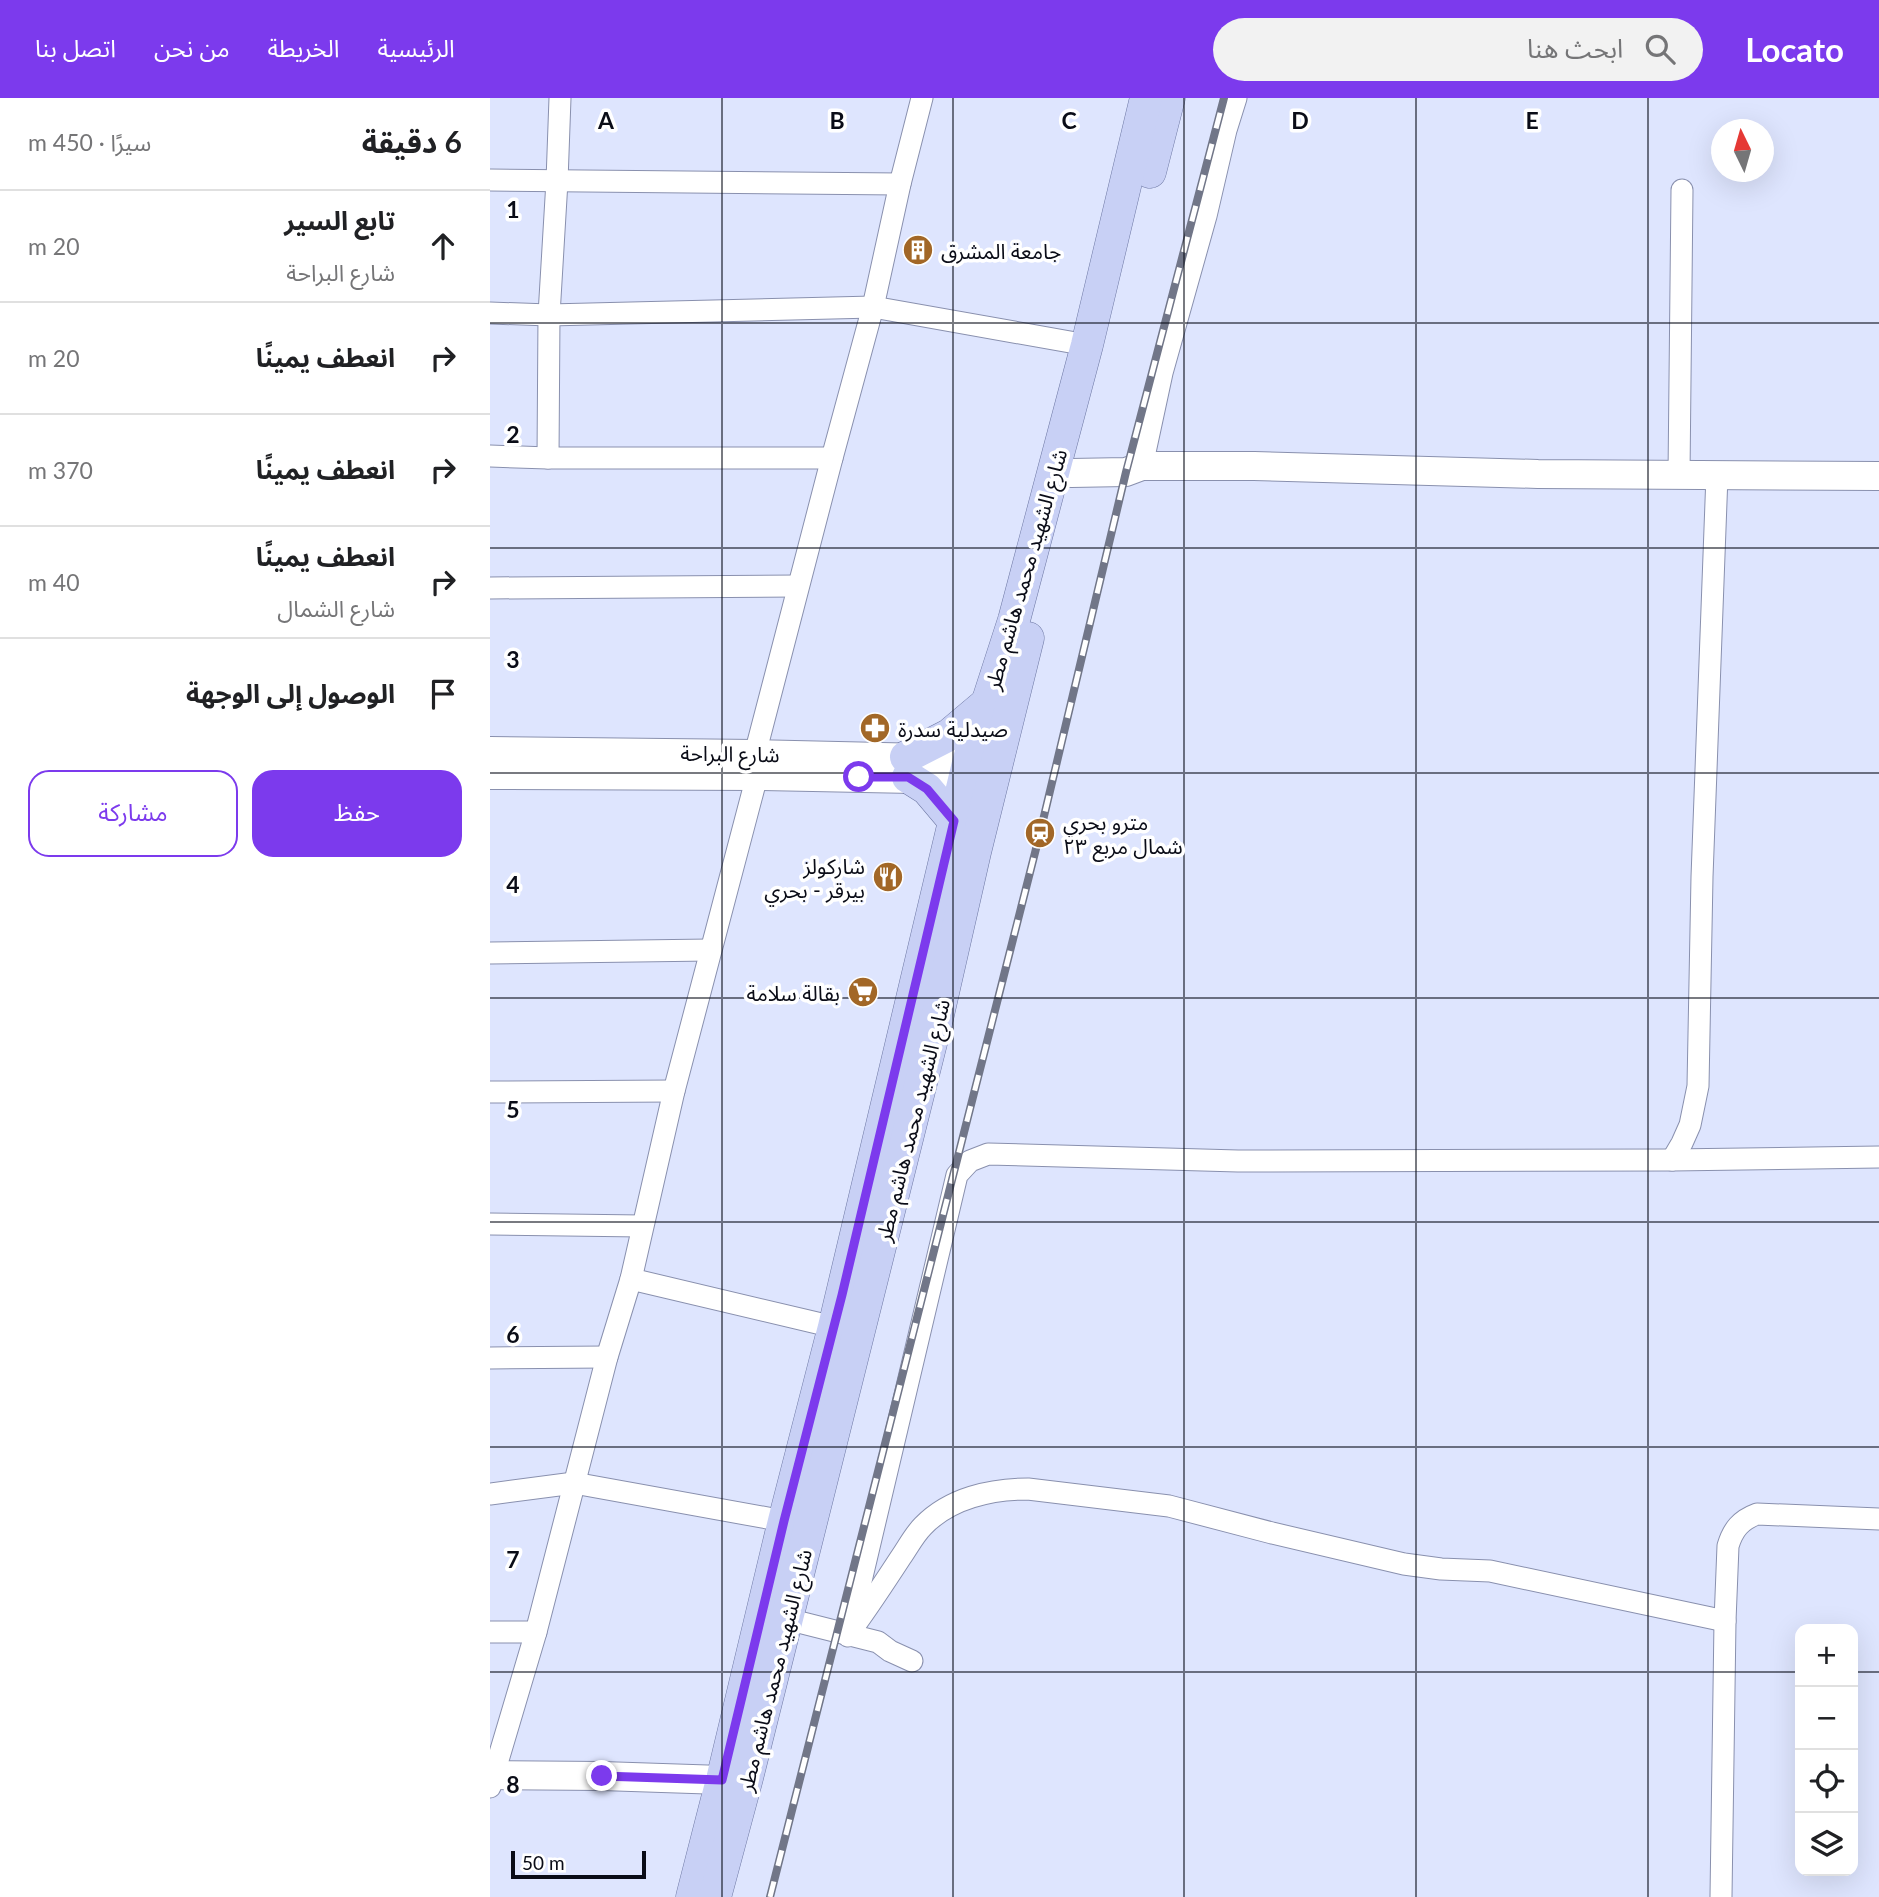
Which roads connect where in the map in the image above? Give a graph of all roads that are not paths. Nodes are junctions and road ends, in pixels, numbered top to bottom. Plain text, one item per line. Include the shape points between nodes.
1 (560, 98) edge
2 (922, 98) edge
3 (1146, 98) edge
4 (1169, 98) edge
5 (1236, 98) edge
6 (490, 180) edge
7 (557, 181) junction
8 (900, 184) junction
9 (1682, 190) dead end
10 (873, 307) junction
11 (490, 313) edge
12 (549, 314) junction
13 (1087, 345) junction
14 (490, 456) edge
15 (548, 458) junction
16 (832, 458) junction
17 (1142, 466) junction
18 (1071, 472) junction
19 (1679, 475) junction
20 (1717, 475) junction
21 (1879, 476) edge
22 (798, 586) junction
23 (490, 588) edge
24 (987, 702) junction
25 (490, 751) edge
26 (756, 765) junction
27 (907, 767) junction
28 (967, 769) junction
29 (490, 775) edge
30 (954, 821) junction
31 (710, 950) junction
32 (490, 953) edge
33 (674, 1091) junction
34 (490, 1092) edge
35 (1879, 1157) edge
36 (1672, 1160) junction
37 (490, 1224) edge
38 (642, 1226) junction
39 (631, 1279) junction
40 (834, 1327) junction
41 (607, 1357) junction
42 (490, 1358) edge
43 (574, 1482) junction
44 (490, 1494) edge
45 (1879, 1518) edge
46 (784, 1521) junction
47 (775, 1616) junction
48 (1725, 1621) junction
49 (490, 1632) edge
50 (536, 1632) junction
51 (848, 1636) junction
52 (912, 1661) dead end
53 (491, 1779) edge
54 (735, 1779) junction
55 (692, 1897) edge
56 (715, 1897) edge
57 (1721, 1897) edge

1 - 7 street
2 - 8 street
3 - 13 main road, شارع الشهيد محمد هاشم مطر
4 - 18 main road, شارع الشهيد محمد هاشم مطر
5 - 17 street via 1162,373
6 - 7 street
7 - 8 street
7 - 12 street
8 - 10 street
9 - 19 street
10 - 12 street
10 - 13 street
10 - 16 street
11 - 12 street
12 - 15 street
13 - 24 main road, شارع الشهيد محمد هاشم مطر via 1014,620
14 - 15 street
15 - 16 street
16 - 22 street
17 - 18 street via 1126,472
17 - 19 street
18 - 47 main road, شارع الشهيد محمد هاشم مطر via 934,1032
19 - 20 street
20 - 21 street
20 - 36 street via 1698,1086 1690,1125
22 - 23 street
22 - 26 street
24 - 27 main road
24 - 28 main road, شارع الشهيد محمد هاشم مطر
25 - 26 street, شارع البراحة
26 - 27 street, شارع البراحة
26 - 29 street, شارع البراحة
26 - 31 street
27 - 28 street, شارع البراحة
27 - 30 main road
28 - 30 main road, شارع الشهيد محمد هاشم مطر
30 - 40 main road, شارع الشهيد محمد هاشم مطر
31 - 32 street
31 - 33 street
33 - 34 street
33 - 38 street
35 - 36 street
36 - 51 street via 1238,1161 988,1154 970,1161 957,1175
37 - 38 street
38 - 39 street
39 - 40 street
39 - 41 street
40 - 46 main road, شارع الشهيد محمد هاشم مطر
41 - 42 street
41 - 43 street
43 - 44 street
43 - 46 street
43 - 50 street
45 - 48 street via 1757,1514 1741,1523 1728,1546
46 - 47 main road, شارع الشهيد محمد هاشم مطر
47 - 51 street
47 - 54 main road, شارع الشهيد محمد هاشم مطر
48 - 51 street via 1490,1571 1433,1569 1169,1506 1005,1489 961,1501 922,1526
48 - 57 street
49 - 50 street
50 - 53 street
51 - 52 street via 878,1642
53 - 54 street
54 - 55 main road, شارع الشهيد محمد هاشم مطر
54 - 56 main road, شارع الشهيد محمد هاشم مطر

